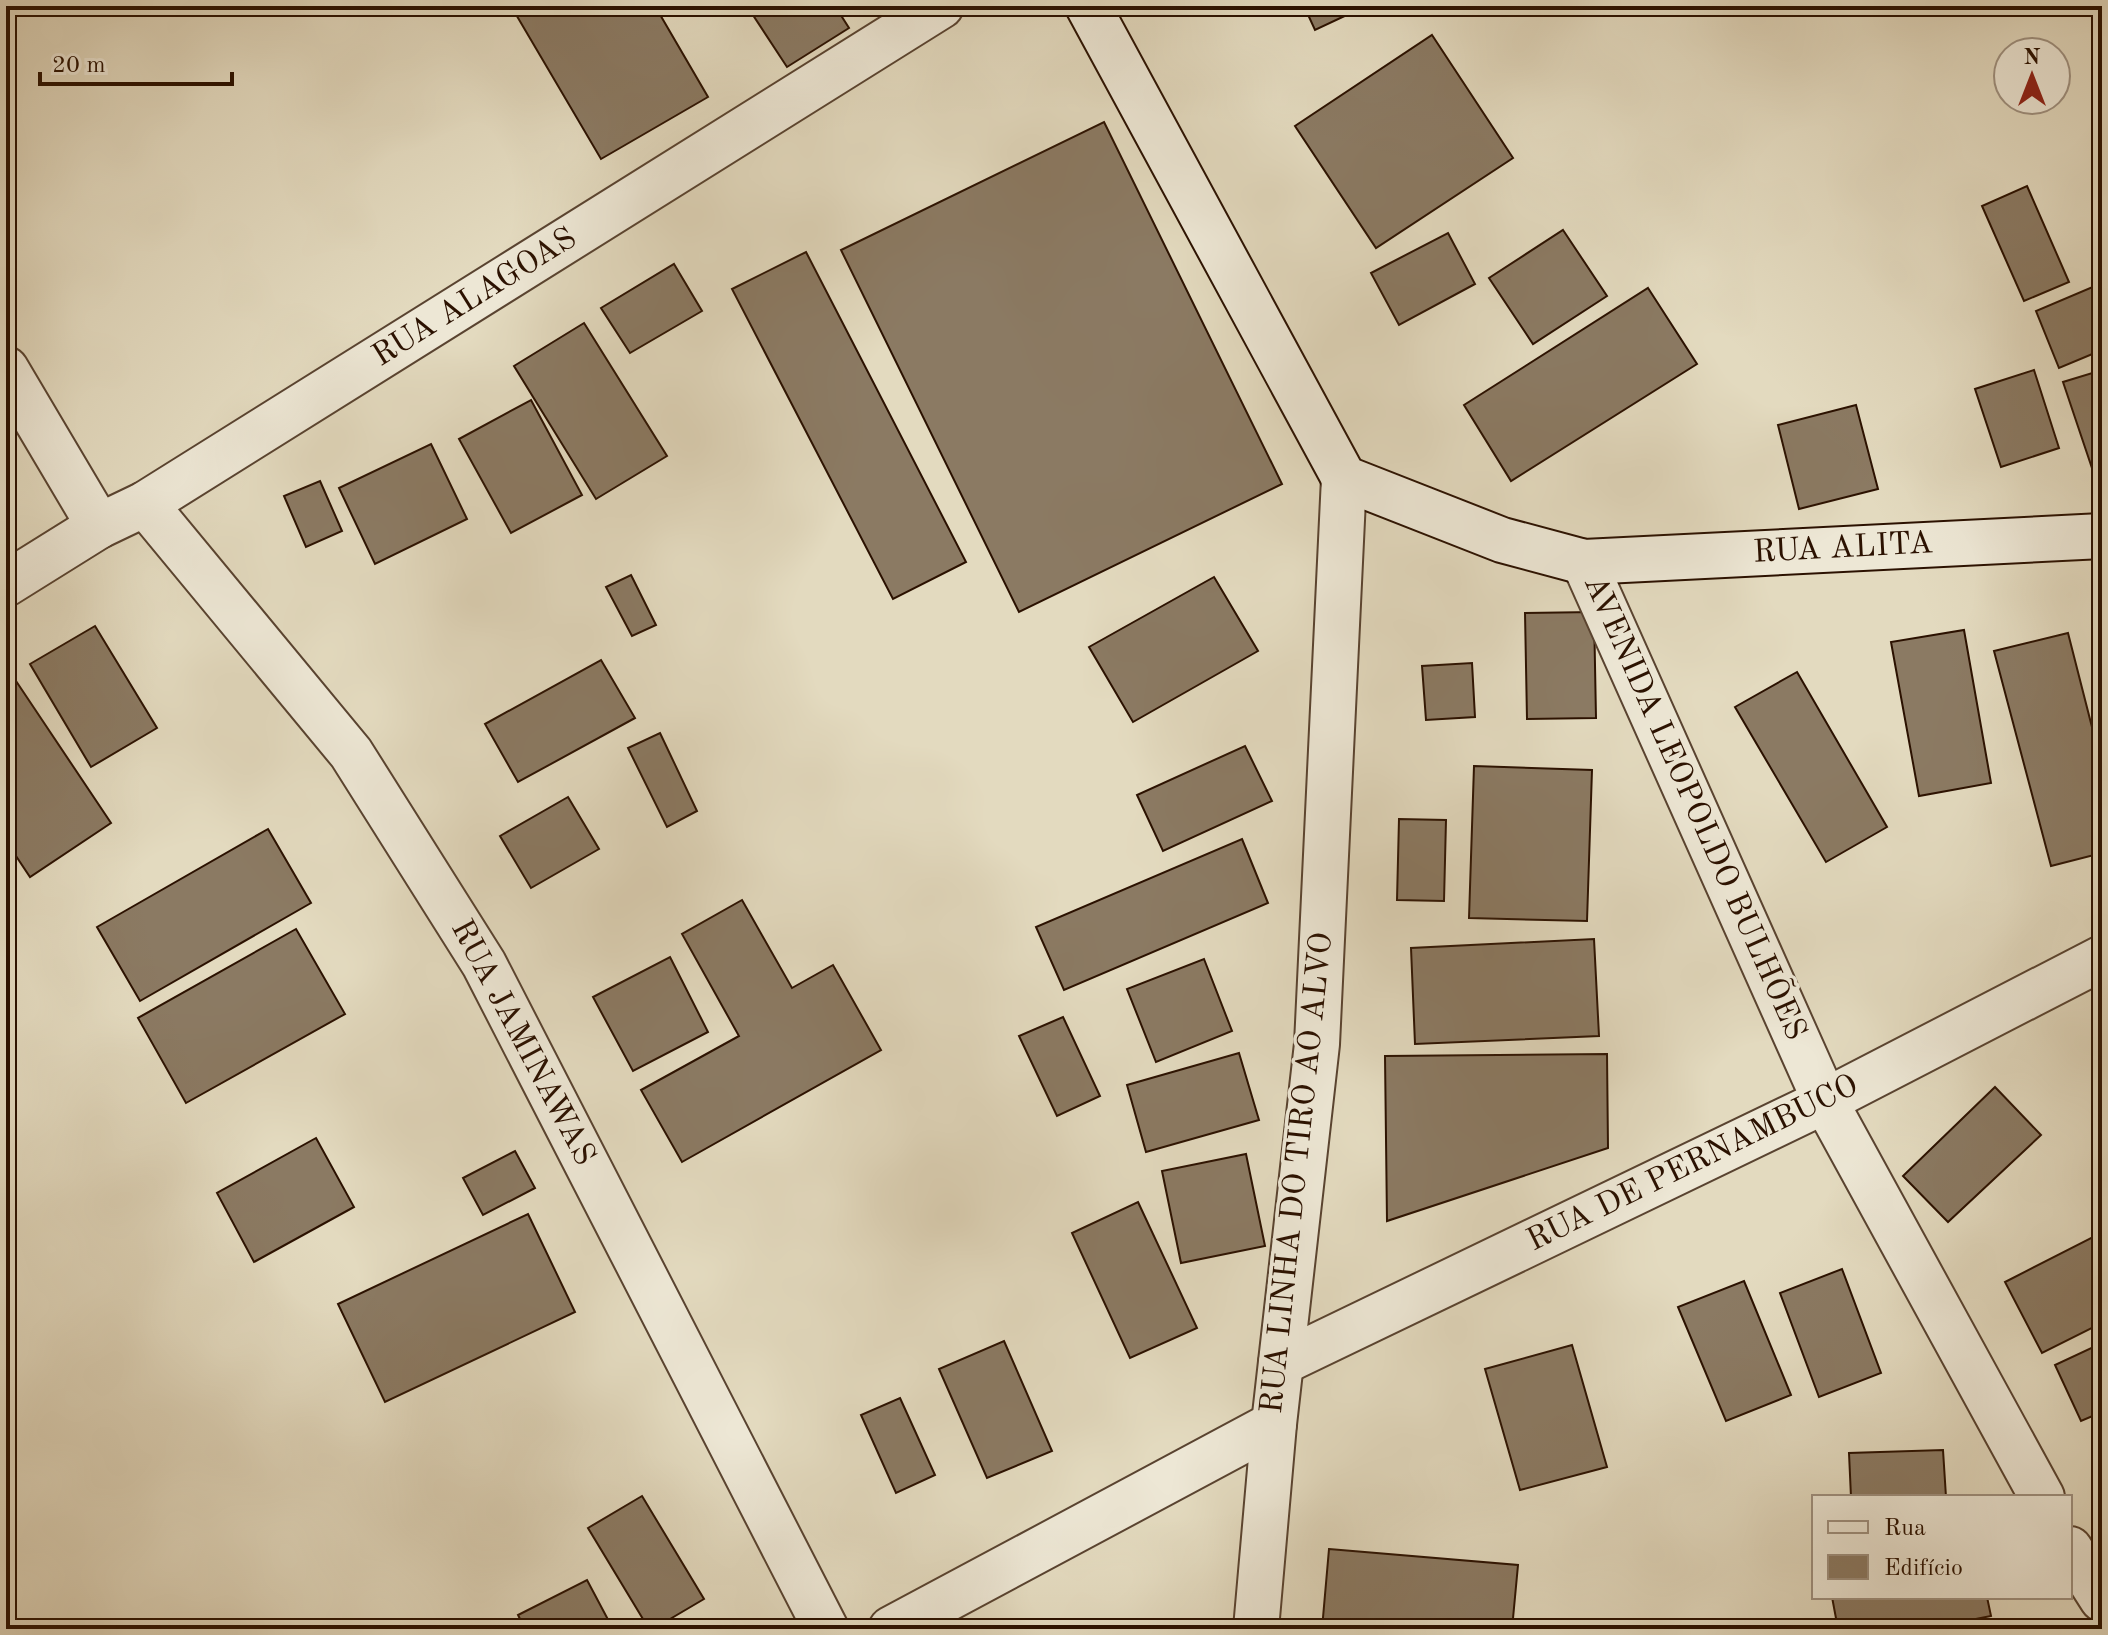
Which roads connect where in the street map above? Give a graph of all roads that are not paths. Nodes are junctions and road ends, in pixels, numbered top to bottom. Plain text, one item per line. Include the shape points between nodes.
1 (941, 6) edge
2 (1088, 6) edge
3 (6, 369) edge
4 (1344, 478) junction
5 (145, 504) junction
6 (99, 526) junction
7 (2102, 536) edge
8 (1584, 562) junction
9 (6, 584) edge
10 (2102, 958) edge
11 (1825, 1101) junction
12 (1281, 1363) junction
13 (1274, 1424) junction
14 (2041, 1495) edge
15 (2072, 1553) edge
16 (2102, 1599) edge
17 (826, 1629) edge
18 (891, 1629) edge
19 (1256, 1629) edge

1 - 5 street, RUA ALAGOAS
2 - 4 street
3 - 6 street
4 - 8 street, AVENIDA LEOPOLDO BULHÕES via 1502,540
4 - 12 street, RUA LINHA DO TIRO AO ALVO via 1317,1044
5 - 6 street, RUA ALAGOAS
5 - 17 street, RUA JAMINAWAS via 351,753 484,964
6 - 9 street, RUA ALAGOAS
7 - 8 street, RUA ALITA
8 - 11 street, AVENIDA LEOPOLDO BULHÕES
10 - 11 street, RUA DE PERNAMBUCO
11 - 12 street, RUA DE PERNAMBUCO
11 - 14 street, AVENIDA LEOPOLDO BULHÕES
12 - 13 street, RUA LINHA DO TIRO AO ALVO
13 - 18 street
13 - 19 street, RUA LINHA DO TIRO AO ALVO
15 - 16 street

